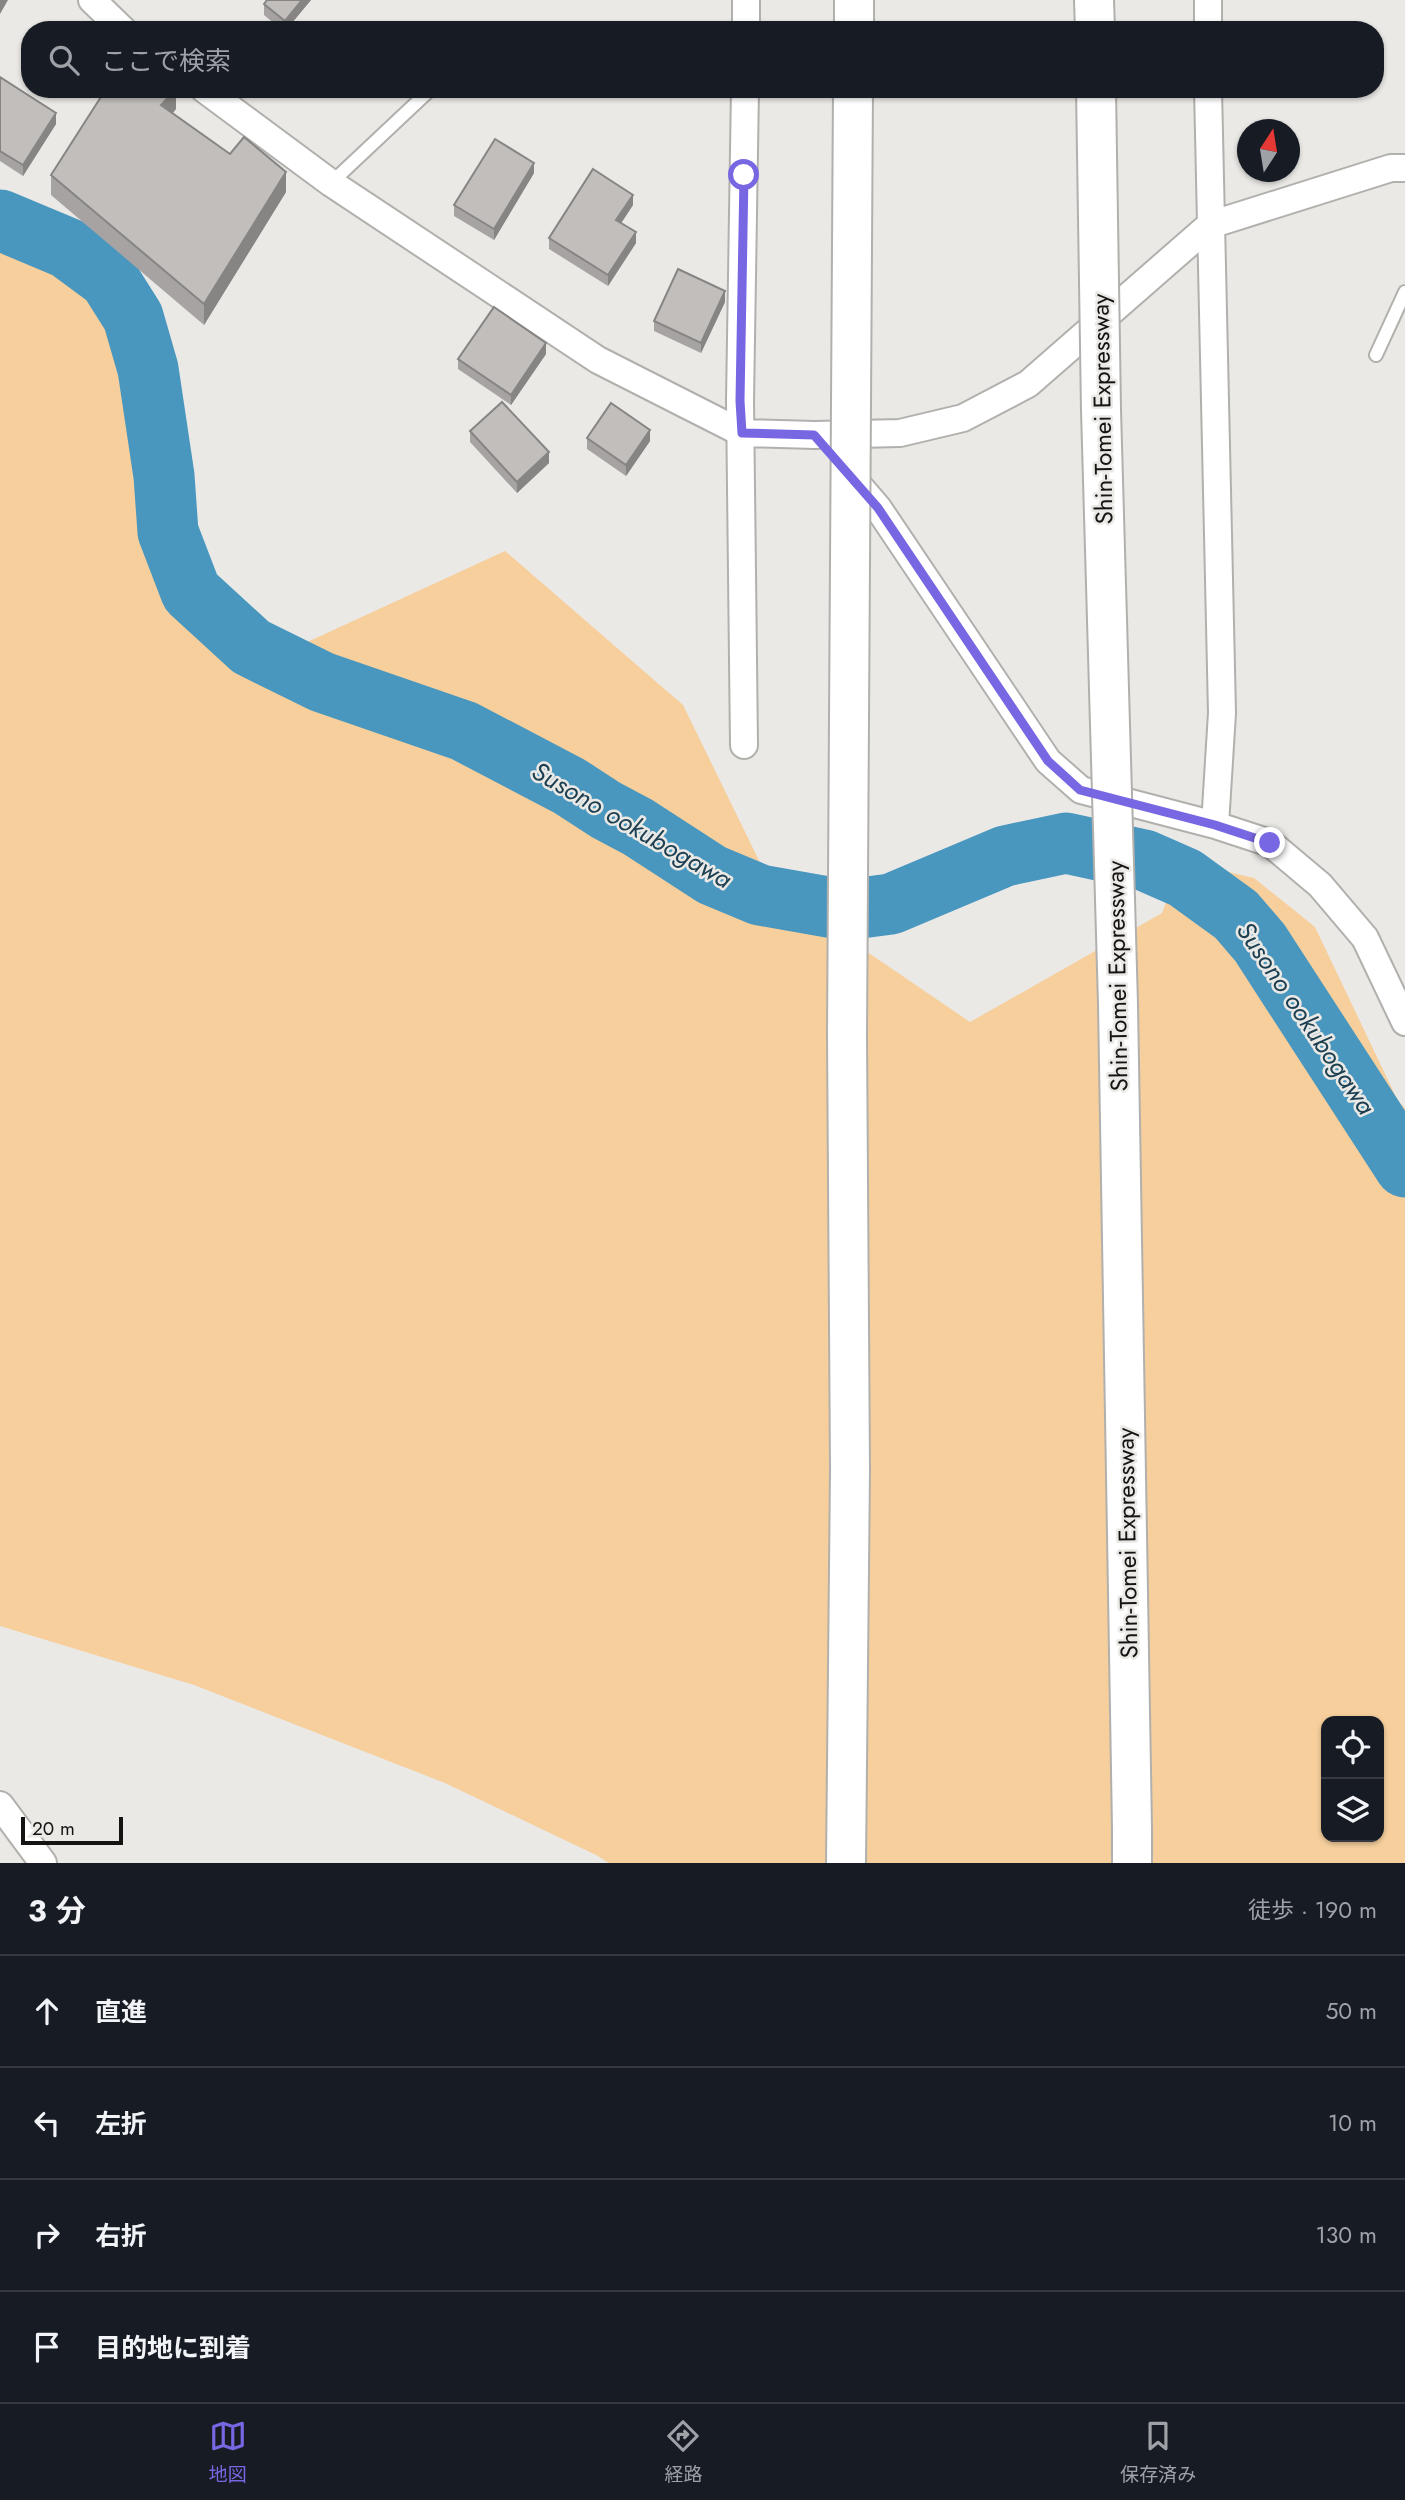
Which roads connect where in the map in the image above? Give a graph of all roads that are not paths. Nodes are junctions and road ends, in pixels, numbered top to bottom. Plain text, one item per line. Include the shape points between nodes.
1 (92, 0) edge
2 (746, 0) edge
3 (854, 0) edge
4 (1094, 0) edge
5 (1208, 0) edge
6 (114, 21) edge
7 (746, 21) edge
8 (854, 21) edge
9 (1095, 21) edge
10 (1208, 21) edge
11 (216, 98) edge
12 (421, 98) edge
13 (745, 98) edge
14 (853, 98) edge
15 (1096, 98) edge
16 (1209, 98) edge
17 (1405, 168) edge
18 (331, 183) junction
19 (1210, 225) junction
20 (1405, 292) edge
21 (1376, 355) dead end
22 (742, 433) junction
23 (814, 435) junction
24 (744, 745) dead end
25 (1215, 825) junction
26 (1405, 1022) edge
27 (0, 1805) edge
28 (1132, 1846) edge
29 (43, 1863) edge
30 (846, 1863) edge

1 - 6 street
2 - 7 street
3 - 8 highway
4 - 9 highway
5 - 10 street
11 - 18 street
12 - 18 lane
13 - 22 street
14 - 30 highway, bridge
15 - 28 highway, Shin-Tomei Expressway, bridge
16 - 19 street
17 - 19 street via 1391,168
18 - 22 street via 598,360
19 - 23 street via 1017,390 963,418 900,433
19 - 25 street via 1222,713
20 - 21 lane
22 - 23 street
22 - 24 street
23 - 25 street via 878,508 1048,761 1080,790
25 - 26 street via 1270,843 1320,885 1365,939
27 - 29 street

